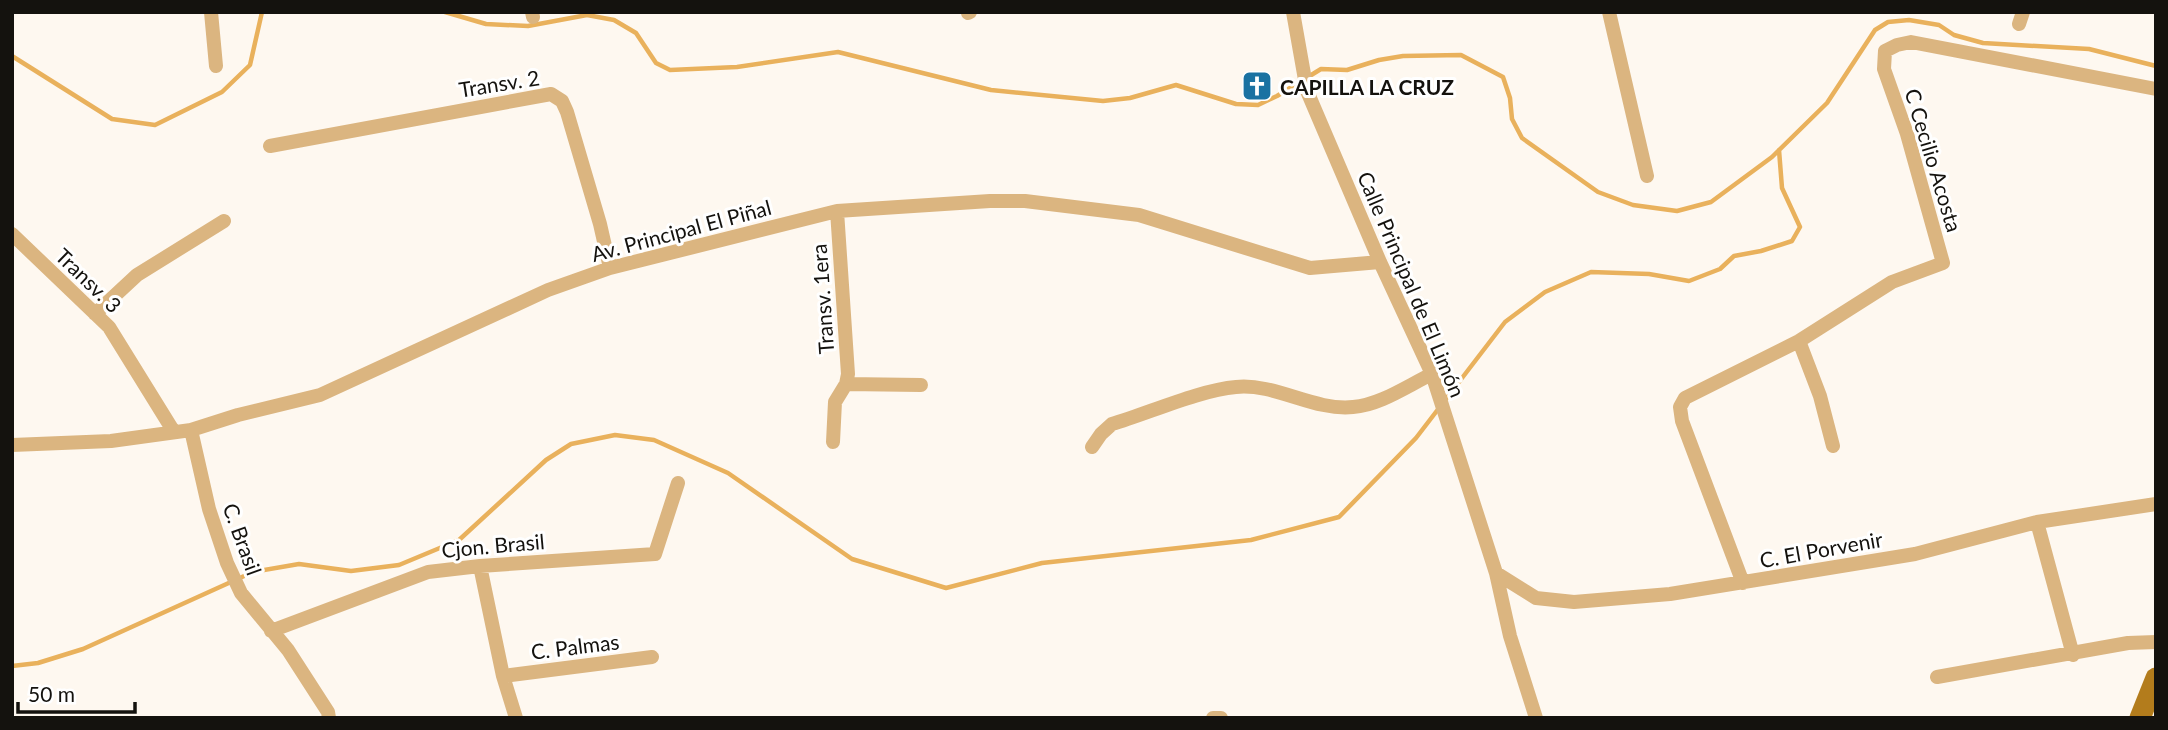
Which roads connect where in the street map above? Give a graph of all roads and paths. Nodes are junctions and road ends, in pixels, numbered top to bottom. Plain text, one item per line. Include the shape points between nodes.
1 (211, 12) edge
2 (1293, 12) edge
3 (1609, 12) edge
4 (216, 66) dead end
5 (2156, 89) edge
6 (270, 146) dead end
7 (1647, 176) dead end
8 (837, 211) junction
9 (224, 220) dead end
10 (12, 234) edge
11 (1380, 262) junction
12 (610, 268) junction
13 (95, 314) junction
14 (1799, 341) junction
15 (1432, 374) junction
16 (846, 384) junction
17 (921, 385) dead end
18 (191, 430) junction
19 (174, 432) junction
20 (834, 442) dead end
21 (12, 445) edge
22 (1833, 446) dead end
23 (1092, 447) dead end
24 (678, 483) dead end
25 (2156, 504) edge
26 (2037, 522) junction
27 (480, 566) junction
28 (1496, 573) junction
29 (1743, 583) junction
30 (271, 631) junction
31 (2156, 642) edge
32 (2073, 655) junction
33 (652, 657) dead end
34 (503, 676) junction
35 (1937, 677) dead end
36 (2156, 678) edge
37 (329, 718) edge
38 (516, 718) edge
39 (1213, 718) edge
40 (1222, 718) edge
41 (1536, 718) edge
42 (2140, 718) edge

1 - 4 street
2 - 11 street, Calle Principal de El Limón via 1307,90
3 - 7 street
5 - 14 street, C Cecilio Acosta via 1911,42 1885,51 1884,69 1943,263 1892,282
6 - 12 street, Transv. 2 via 551,94 562,101 567,112
8 - 11 street, Av. Principal El Piñal via 1025,201 1139,215 1310,268
8 - 12 street, Av. Principal El Piñal
8 - 16 street, Transv. 1era
9 - 13 street via 137,275
10 - 13 street, Transv. 3
11 - 15 street, Calle Principal de El Limón
12 - 18 street, Av. Principal El Piñal via 548,290 320,395
13 - 19 street, Transv. 3 via 109,327
14 - 22 street
14 - 29 street via 1685,398 1680,407
15 - 23 street via 1370,404 1353,407 1335,407 1263,388 1217,390 1112,424
15 - 28 street, Calle Principal de El Limón
16 - 17 street
16 - 20 street, Transv. 1era via 835,402
18 - 19 street, Av. Principal El Piñal
18 - 30 street, C. Brasil via 209,509 230,571
19 - 21 street, Av. Principal El Piñal via 111,442
24 - 27 street, Cjon. Brasil via 655,554
25 - 26 street, C. El Porvenir
26 - 29 street, C. El Porvenir via 1915,554
26 - 32 street
27 - 30 street, Cjon. Brasil via 428,572
27 - 34 street
28 - 29 street, C. El Porvenir via 1536,598 1574,602
28 - 41 street, Calle Principal de El Limón
30 - 37 street, C. Brasil via 288,650
31 - 32 street
32 - 35 street
33 - 34 street, C. Palmas
34 - 38 street
36 - 42 main road
39 - 40 street

